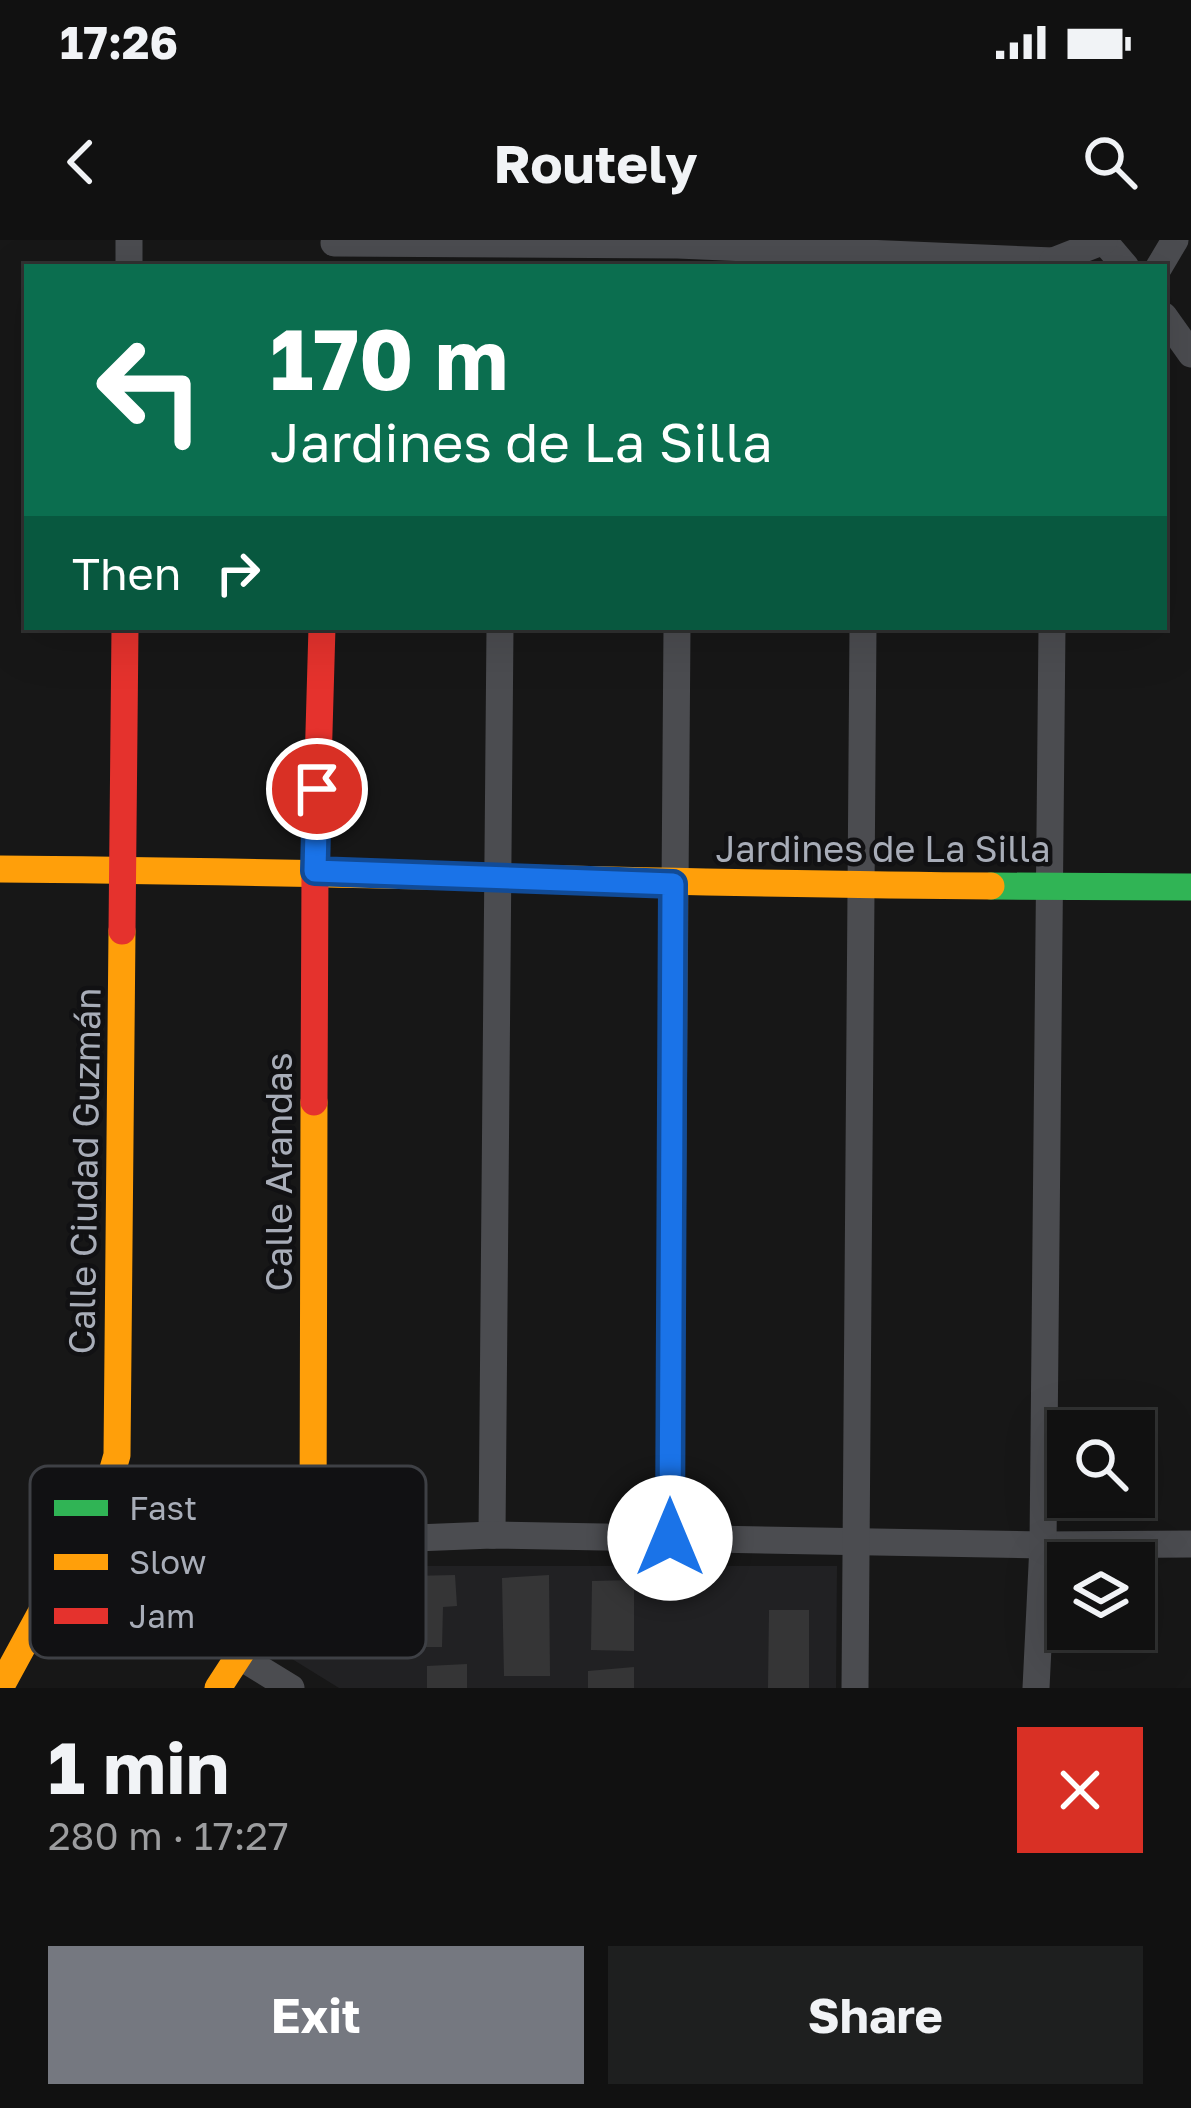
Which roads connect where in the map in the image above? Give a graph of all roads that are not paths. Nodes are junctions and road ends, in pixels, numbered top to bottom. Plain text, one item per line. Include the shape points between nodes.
1 (1104, 241) edge
2 (334, 250) edge
3 (504, 256) edge
4 (678, 256) edge
5 (867, 259) edge
6 (1053, 264) edge
7 (1123, 264) edge
8 (1167, 320) edge
9 (1191, 354) edge
10 (125, 630) edge
11 (322, 630) edge
12 (500, 630) edge
13 (677, 630) edge
14 (863, 630) edge
15 (1052, 630) edge
16 (0, 869) edge
17 (123, 870) junction
18 (315, 871) junction
19 (498, 875) junction
20 (860, 883) junction
21 (673, 884) junction
22 (1051, 884) junction
23 (1191, 887) edge
24 (115, 1466) edge
25 (314, 1466) edge
26 (492, 1535) junction
27 (426, 1538) edge
28 (670, 1538) junction
29 (859, 1542) junction
30 (1191, 1544) edge
31 (1043, 1545) junction
32 (30, 1633) edge
33 (237, 1658) edge
34 (241, 1658) edge
35 (0, 1688) edge
36 (218, 1688) edge
37 (291, 1688) edge
38 (856, 1688) edge
39 (1036, 1688) edge

1 - 6 street
1 - 7 street
2 - 3 street
3 - 4 street
4 - 5 street
5 - 6 street
8 - 9 street
10 - 17 street, Calle Ciudad Guzmán
11 - 18 street, Calle Arandas
12 - 19 street
13 - 21 street
14 - 20 street
15 - 22 street
16 - 17 street, Jardines de La Silla
17 - 18 street, Jardines de La Silla
17 - 24 street, Calle Ciudad Guzmán
18 - 19 street, Jardines de La Silla
18 - 25 street, Calle Arandas
19 - 21 street, Jardines de La Silla
19 - 26 street
20 - 21 street, Jardines de La Silla
20 - 22 street, Jardines de La Silla
20 - 29 street
21 - 28 street
22 - 23 street, Jardines de La Silla
22 - 31 street
26 - 27 street
26 - 28 street
28 - 29 street
29 - 31 street
29 - 38 street
30 - 31 street
31 - 39 street
32 - 35 street, Calle Ciudad Guzmán
33 - 36 street
34 - 37 street

